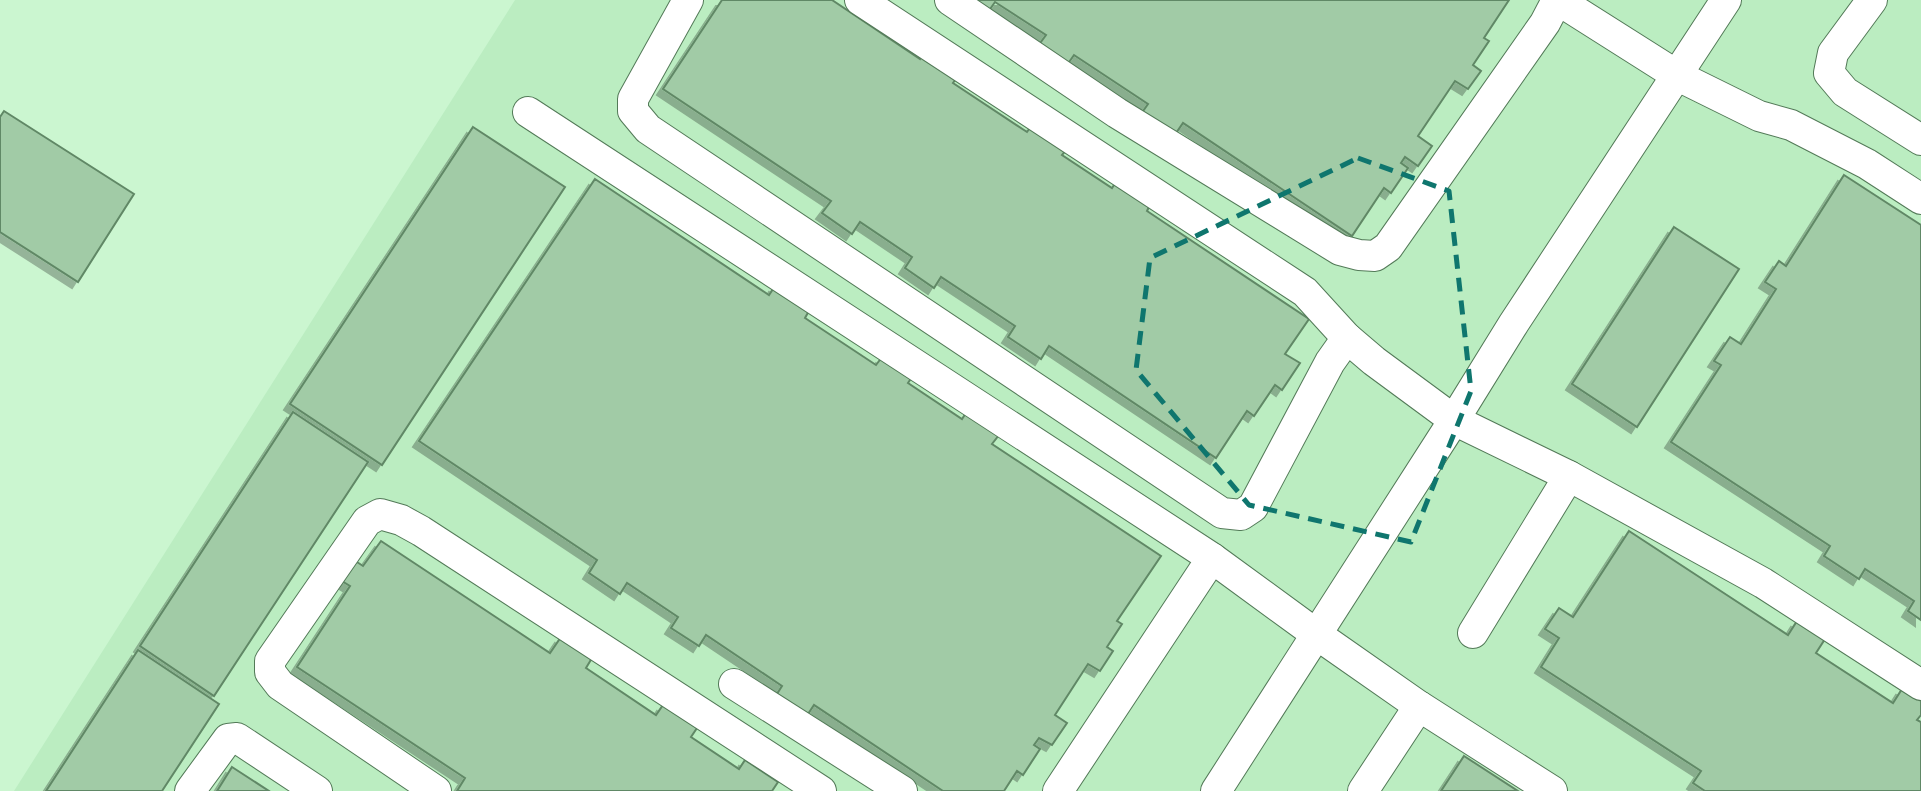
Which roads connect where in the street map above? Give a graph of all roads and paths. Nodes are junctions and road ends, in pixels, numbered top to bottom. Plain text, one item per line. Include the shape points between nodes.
1 (688, 0) edge
2 (860, 0) edge
3 (950, 0) edge
4 (1558, 0) edge
5 (1726, 0) edge
6 (1872, 0) edge
7 (1678, 76) junction
8 (528, 112) dead end
9 (1921, 141) edge
10 (1921, 199) edge
11 (1348, 338) junction
12 (1454, 421) junction
13 (1569, 476) junction
14 (1212, 558) junction
15 (1473, 633) dead end
16 (1316, 634) junction
17 (734, 684) dead end
18 (1921, 685) edge
19 (1419, 706) junction
20 (190, 791) edge
21 (317, 791) edge
22 (436, 791) edge
23 (821, 791) edge
24 (902, 791) edge
25 (1058, 791) edge
26 (1216, 791) edge
27 (1363, 791) edge
28 (1552, 791) edge

1 - 11 lane via 633,99 633,111 648,128 1222,513 1241,515 1253,507 1330,362
2 - 11 lane via 1305,292
3 - 4 lane via 1117,113 1340,250 1375,256 1388,247
4 - 7 lane
5 - 7 lane
6 - 9 lane via 1833,53 1829,73 1845,92
7 - 10 lane via 1759,116 1791,125 1867,164
7 - 12 lane
8 - 14 lane
11 - 12 lane
12 - 13 lane
12 - 16 lane
13 - 15 lane
13 - 18 lane via 1763,583
14 - 16 lane
14 - 25 lane
16 - 19 lane
16 - 26 lane
17 - 24 lane
19 - 27 lane
19 - 28 lane
20 - 21 lane via 219,747 237,738
22 - 23 lane via 280,685 270,672 270,661 367,521 380,514 421,531

